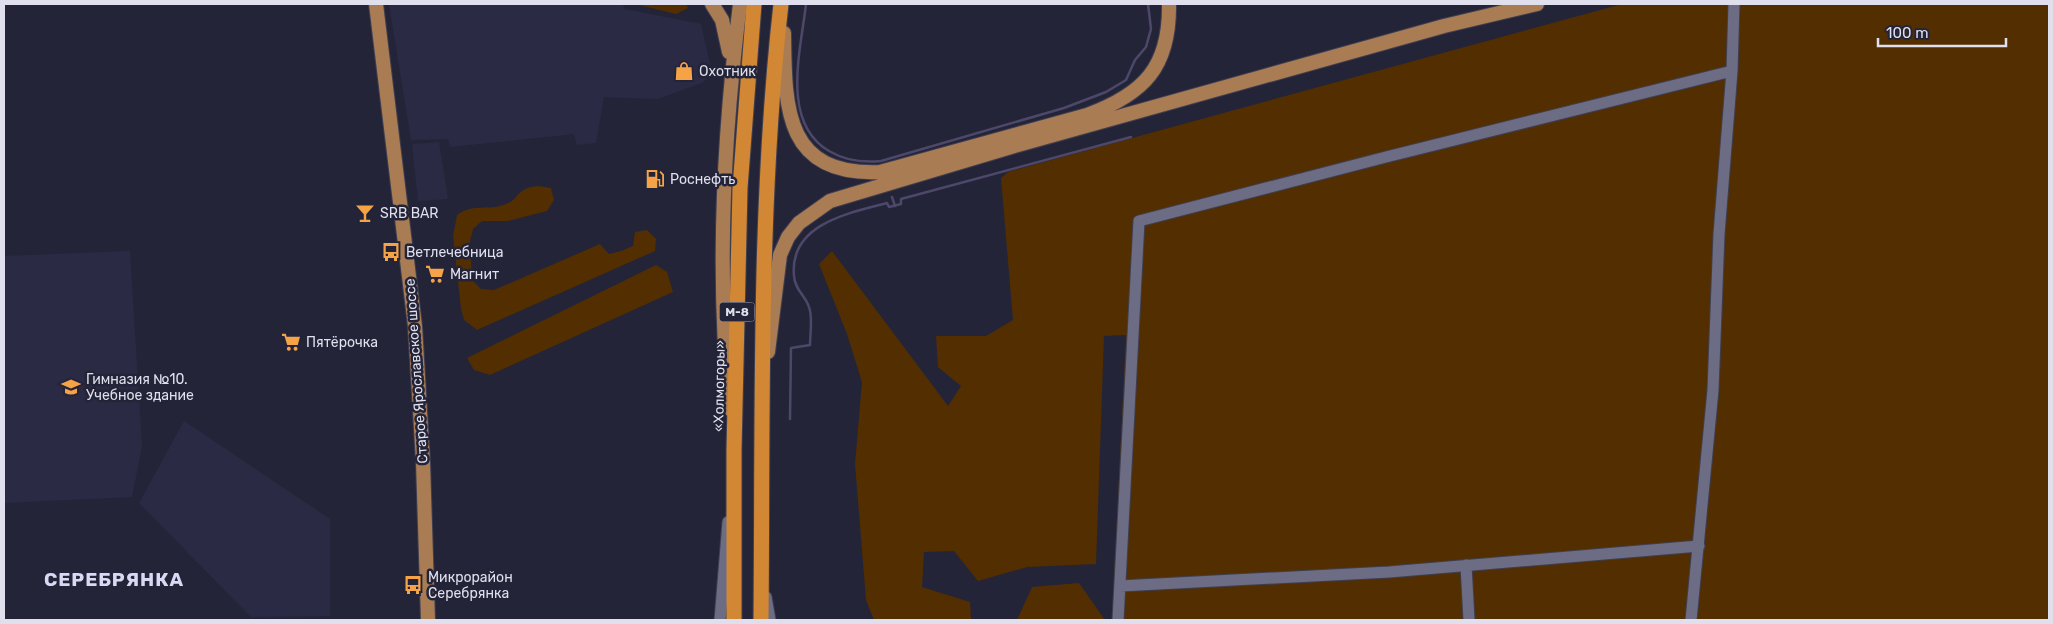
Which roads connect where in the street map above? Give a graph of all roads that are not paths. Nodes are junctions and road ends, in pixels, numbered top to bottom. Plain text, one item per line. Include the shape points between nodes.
1 (376, 4) edge
2 (712, 4) edge
3 (740, 4) edge
4 (754, 4) edge
5 (782, 4) edge
6 (1169, 4) edge
7 (1537, 4) edge
8 (1734, 4) edge
9 (1732, 71) junction
10 (731, 81) junction
11 (763, 405) junction
12 (734, 450) junction
13 (734, 471) junction
14 (1699, 546) junction
15 (1466, 565) junction
16 (762, 571) junction
17 (1120, 586) junction
18 (428, 620) edge
19 (720, 620) edge
20 (734, 620) edge
21 (761, 620) edge
22 (770, 620) edge
23 (1118, 620) edge
24 (1469, 620) edge
25 (1691, 620) edge

1 - 18 main road, Старое Ярославское шоссе via 415,326
2 - 10 main road via 727,36
3 - 10 main road
4 - 12 highway, «Холмогоры» / М-8 via 740,188
5 - 6 main road via 784,84 788,113 795,132 820,160 858,173 908,165 1115,105 1134,92 1158,63 1166,42
5 - 11 highway, М-8 via 765,214
7 - 11 main road via 1444,26 1030,141 830,201 799,223 780,255
8 - 9 street
9 - 14 street via 1719,234 1714,390
9 - 17 street via 1139,221
10 - 12 main road via 724,170 721,281
11 - 16 highway, М-8
12 - 13 highway, «Холмогоры» / М-8
13 - 19 street
13 - 20 highway, «Холмогоры» / М-8
14 - 15 street
14 - 25 street
15 - 17 street
15 - 24 street
16 - 21 highway, М-8
16 - 22 street
17 - 23 street

